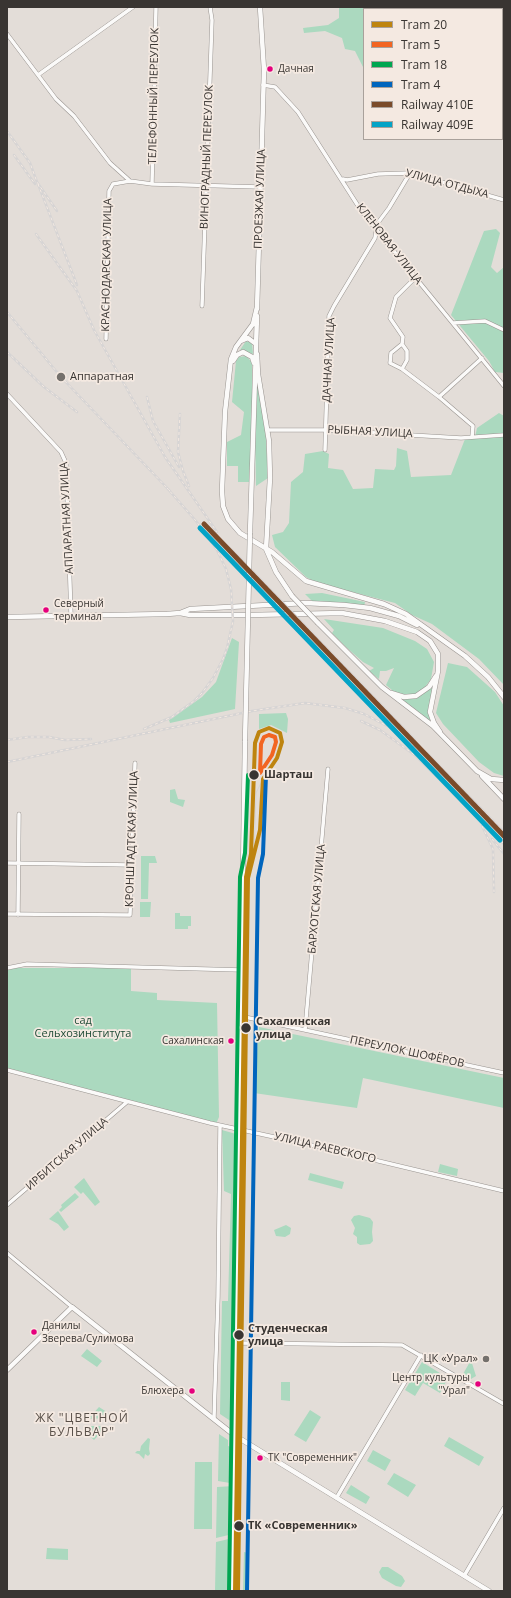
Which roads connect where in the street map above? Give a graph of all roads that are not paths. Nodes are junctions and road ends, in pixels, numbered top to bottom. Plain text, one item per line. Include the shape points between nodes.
1 (133, 7) edge
2 (156, 7) edge
3 (210, 7) edge
4 (260, 7) edge
5 (7, 34) edge
6 (38, 75) junction
7 (263, 85) junction
8 (410, 173) junction
9 (342, 179) junction
10 (130, 181) junction
11 (152, 184) junction
12 (206, 185) junction
13 (260, 187) junction
14 (504, 200) edge
15 (377, 229) junction
16 (415, 278) junction
17 (202, 306) dead end
18 (257, 307) junction
19 (453, 323) junction
20 (504, 330) edge
21 (106, 339) dead end
22 (239, 342) junction
23 (256, 344) junction
24 (402, 344) junction
25 (256, 350) junction
26 (482, 358) junction
27 (230, 368) junction
28 (402, 369) junction
29 (254, 371) junction
30 (504, 386) edge
31 (7, 394) edge
32 (439, 397) junction
33 (269, 430) junction
34 (326, 430) junction
35 (504, 435) edge
36 (472, 437) junction
37 (325, 450) dead end
38 (266, 549) junction
39 (180, 613) junction
40 (71, 615) junction
41 (7, 617) edge
42 (431, 631) junction
43 (439, 667) junction
44 (382, 687) junction
45 (504, 697) edge
46 (440, 732) junction
47 (134, 763) dead end
48 (328, 769) dead end
49 (477, 770) junction
50 (504, 780) edge
51 (504, 799) edge
52 (19, 814) dead end
53 (7, 863) edge
54 (19, 863) junction
55 (131, 866) junction
56 (7, 914) edge
57 (18, 915) junction
58 (7, 968) edge
59 (241, 970) junction
60 (240, 1016) junction
61 (305, 1030) junction
62 (7, 1070) edge
63 (504, 1073) edge
64 (127, 1102) junction
65 (220, 1126) junction
66 (238, 1130) junction
67 (504, 1191) edge
68 (7, 1205) edge
69 (7, 1253) edge
70 (72, 1306) junction
71 (235, 1343) junction
72 (421, 1355) junction
73 (7, 1370) edge
74 (504, 1404) edge
75 (214, 1418) junction
76 (234, 1435) junction
77 (336, 1497) junction
78 (504, 1508) edge
79 (464, 1576) junction
80 (232, 1591) edge
81 (489, 1591) edge

1 - 6 street
2 - 11 street, ТЕЛЕФОННЫЙ ПЕРЕУЛОК
3 - 12 street, ВИНОГРАДНЫЙ ПЕРЕУЛОК via 212,20
4 - 7 main road, ПРОЕЗЖАЯ УЛИЦА
5 - 6 street
6 - 10 street via 110,163
7 - 9 street, КЛЕНОВАЯ УЛИЦА via 275,87 298,112
7 - 13 main road, ПРОЕЗЖАЯ УЛИЦА
8 - 9 street, УЛИЦА ОТДЫХА
8 - 14 street, УЛИЦА ОТДЫХА
8 - 15 street, ДАЧНАЯ УЛИЦА via 377,224
9 - 15 street, КЛЕНОВАЯ УЛИЦА via 362,212
10 - 11 street
10 - 21 street, КРАСНОДАРСКАЯ УЛИЦА via 113,184 109,191
11 - 12 street
12 - 13 street
12 - 17 street, ВИНОГРАДНЫЙ ПЕРЕУЛОК
13 - 18 main road, ПРОЕЗЖАЯ УЛИЦА
15 - 16 street, КЛЕНОВАЯ УЛИЦА
15 - 34 street, ДАЧНАЯ УЛИЦА via 375,238 329,316
16 - 19 street, КЛЕНОВАЯ УЛИЦА
16 - 24 street via 396,297 390,318 403,337
18 - 22 main road via 253,324
18 - 23 main road, ПРОЕЗЖАЯ УЛИЦА
19 - 20 street via 485,321
19 - 26 street, КЛЕНОВАЯ УЛИЦА
22 - 23 main road via 248,338
22 - 27 main road via 234,350
23 - 25 main road, ПРОЕЗЖАЯ УЛИЦА
24 - 28 street via 407,355
24 - 28 street via 391,352 389,360 392,365
25 - 29 main road, ПРОЕЗЖАЯ УЛИЦА
25 - 33 main road
26 - 30 street, КЛЕНОВАЯ УЛИЦА
26 - 32 street
27 - 29 main road via 237,355 243,352 252,357
27 - 38 main road via 223,441 223,506 228,519 240,533
28 - 32 street
29 - 59 main road, ПРОЕЗЖАЯ УЛИЦА, bridge
31 - 40 street, АППАРАТНАЯ УЛИЦА via 61,452 66,463
32 - 36 street via 473,426
33 - 34 street, РЫБНАЯ УЛИЦА
33 - 38 main road via 270,478
34 - 36 street, РЫБНАЯ УЛИЦА
34 - 37 street, ДАЧНАЯ УЛИЦА
35 - 36 street, РЫБНАЯ УЛИЦА
38 - 42 main road via 306,581 392,607
38 - 44 main road, bridge via 276,572 292,596
39 - 40 main road
39 - 42 main road via 190,609 344,605 370,608 399,616
39 - 43 main road via 250,615 327,612 370,617 399,625 424,636 437,652
40 - 41 main road
42 - 45 main road via 477,666
43 - 44 main road via 431,685 416,696 397,696
43 - 46 main road via 430,712
44 - 46 main road
46 - 49 main road
47 - 55 street, КРОНШТАДТСКАЯ УЛИЦА
48 - 61 street, БАРХОТСКАЯ УЛИЦА
49 - 50 main road via 491,779
49 - 51 main road
52 - 54 street
53 - 54 street
54 - 55 street
54 - 57 street
55 - 57 street, КРОНШТАДТСКАЯ УЛИЦА via 130,915
56 - 57 street
58 - 59 street via 28,964
59 - 60 main road, ПРОЕЗЖАЯ УЛИЦА
60 - 61 street, ПЕРЕУЛОК ШОФЁРОВ
60 - 66 main road, ПРОЕЗЖАЯ УЛИЦА
61 - 63 street, ПЕРЕУЛОК ШОФЁРОВ
62 - 64 street, УЛИЦА РАЕВСКОГО
64 - 65 street, УЛИЦА РАЕВСКОГО
64 - 68 street, ИРБИТСКАЯ УЛИЦА
65 - 66 street, УЛИЦА РАЕВСКОГО
65 - 75 street
66 - 67 street, УЛИЦА РАЕВСКОГО
66 - 71 main road, ПРОЕЗЖАЯ УЛИЦА
69 - 70 street
70 - 73 main road
70 - 75 main road
71 - 72 street via 397,1345
71 - 76 main road, ПРОЕЗЖАЯ УЛИЦА
72 - 74 street
72 - 77 street
75 - 76 main road
76 - 77 main road
76 - 80 main road, ПРОЕЗЖАЯ УЛИЦА
77 - 79 main road
78 - 79 street
79 - 81 main road

